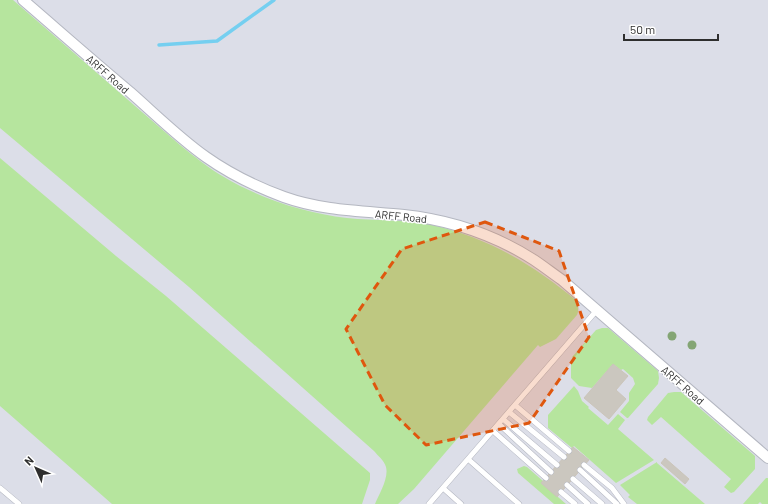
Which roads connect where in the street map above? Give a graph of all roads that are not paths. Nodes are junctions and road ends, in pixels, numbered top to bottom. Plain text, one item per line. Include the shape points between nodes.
1 (23, 0) edge
2 (597, 310) junction
3 (515, 405) junction
4 (509, 412) junction
5 (503, 419) junction
6 (499, 424) junction
7 (493, 431) junction
8 (569, 451) dead end
9 (564, 457) dead end
10 (768, 458) edge
11 (468, 459) junction
12 (557, 465) dead end
13 (584, 465) dead end
14 (580, 470) dead end
15 (551, 472) dead end
16 (546, 478) dead end
17 (573, 479) dead end
18 (567, 485) dead end
19 (0, 488) edge
20 (443, 488) junction
21 (561, 492) dead end
22 (18, 504) edge
23 (429, 504) edge
24 (461, 504) edge
25 (519, 504) edge
26 (575, 504) edge
27 (588, 504) edge
28 (602, 504) edge
29 (617, 504) edge
30 (624, 504) edge

1 - 2 street, ARFF Road via 175,132 205,157 230,173 265,190 315,206 413,216 477,231 533,259
2 - 3 lane
2 - 10 street, ARFF Road
3 - 4 lane
3 - 8 lane
4 - 5 lane
4 - 9 lane
5 - 6 lane
5 - 12 lane
6 - 7 lane
6 - 15 lane
7 - 11 lane
7 - 16 lane
11 - 20 lane
11 - 25 lane
13 - 30 lane via 612,488
14 - 29 lane
17 - 28 lane
18 - 27 lane
19 - 22 lane
20 - 23 lane
20 - 24 lane
21 - 26 lane

